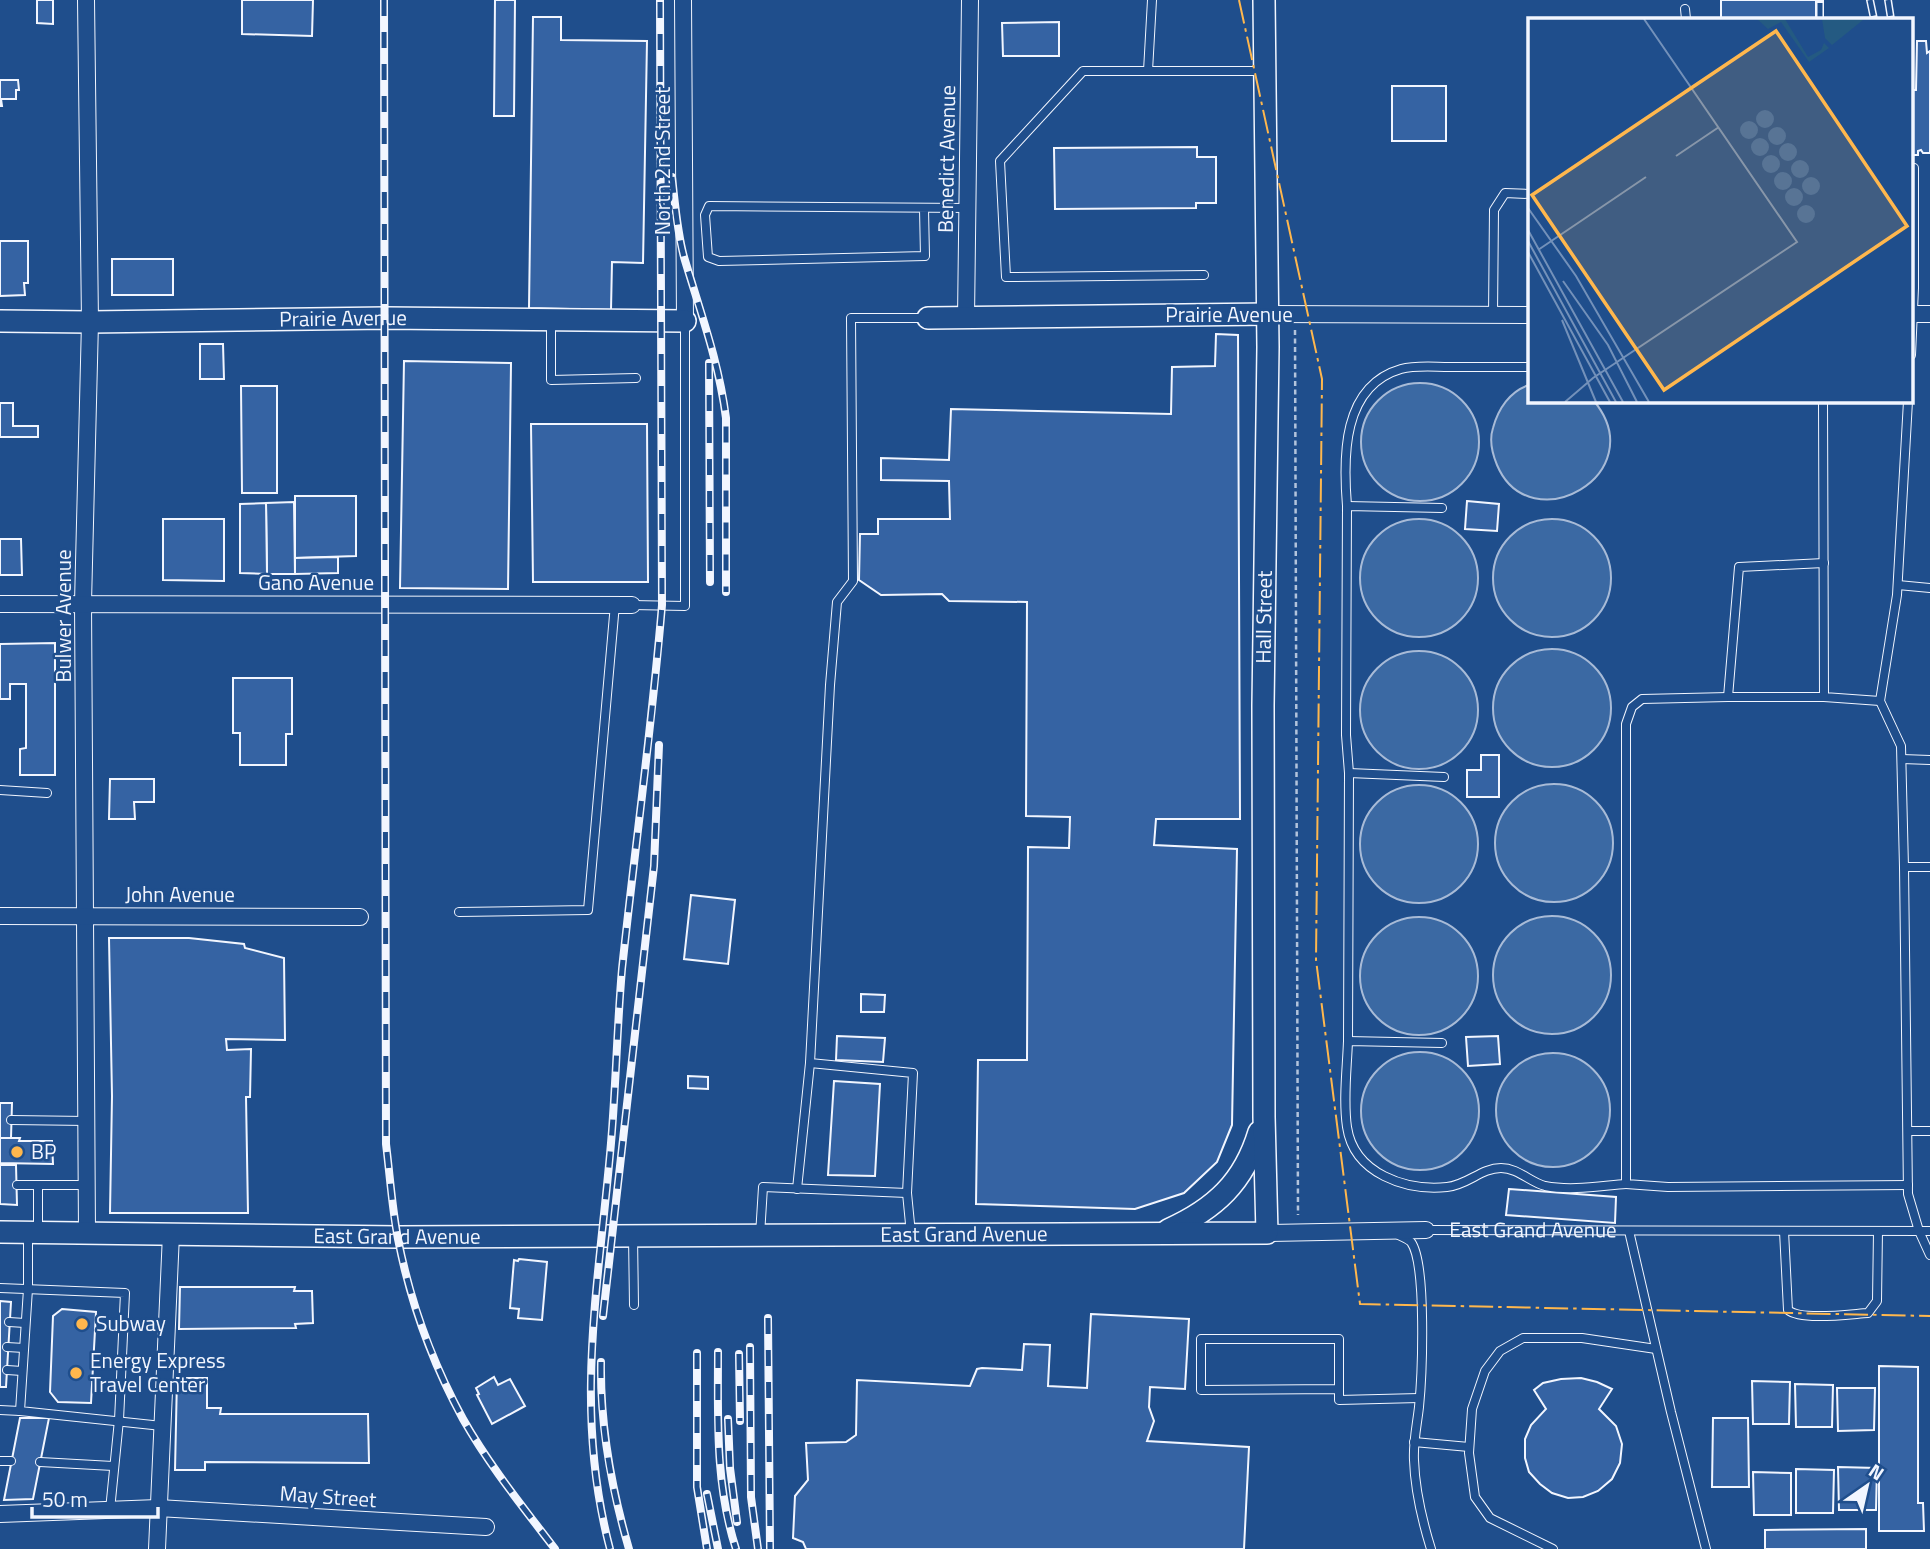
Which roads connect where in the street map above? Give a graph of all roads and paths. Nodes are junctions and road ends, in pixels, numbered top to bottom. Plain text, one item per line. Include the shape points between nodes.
1 (86, 0) edge
2 (683, 0) edge
3 (970, 0) edge
4 (1152, 0) edge
5 (1264, 0) edge
6 (1685, 9) dead end
7 (1686, 18) edge
8 (1149, 71) junction
9 (1265, 71) junction
10 (1914, 168) dead end
11 (1528, 194) edge
12 (967, 208) junction
13 (924, 209) junction
14 (1203, 275) dead end
15 (1268, 314) junction
16 (1912, 314) edge
17 (1930, 314) edge
18 (1493, 315) junction
19 (1528, 315) edge
20 (928, 318) joint
21 (966, 318) junction
22 (551, 319) junction
23 (0, 321) edge
24 (685, 321) junction
25 (90, 322) junction
26 (1293, 346) dead end
27 (1528, 367) edge
28 (636, 378) dead end
29 (1823, 402) edge
30 (1908, 402) edge
31 (1347, 506) junction
32 (1442, 508) dead end
33 (1824, 563) junction
34 (1898, 584) junction
35 (1930, 588) edge
36 (83, 603) junction
37 (0, 604) edge
38 (624, 605) junction
39 (1728, 697) junction
40 (1824, 697) junction
41 (1880, 701) junction
42 (1902, 759) junction
43 (1930, 760) edge
44 (1349, 773) junction
45 (1444, 777) dead end
46 (0, 790) edge
47 (47, 793) dead end
48 (1904, 867) junction
49 (1930, 867) edge
50 (459, 912) dead end
51 (0, 916) edge
52 (86, 916) junction
53 (360, 917) dead end
54 (1348, 1041) junction
55 (1442, 1043) dead end
56 (810, 1063) junction
57 (1264, 1117) junction
58 (11, 1120) dead end
59 (87, 1121) junction
60 (1908, 1131) junction
61 (1930, 1132) edge
62 (1626, 1184) junction
63 (17, 1185) dead end
64 (38, 1185) junction
65 (87, 1185) junction
66 (1908, 1185) junction
67 (797, 1189) junction
68 (907, 1193) junction
69 (1298, 1208) dead end
70 (1426, 1230) joint
71 (1392, 1231) junction
72 (1629, 1231) junction
73 (1784, 1231) junction
74 (1878, 1231) junction
75 (1919, 1231) junction
76 (1930, 1231) edge
77 (0, 1232) edge
78 (1162, 1232) junction
79 (33, 1233) junction
80 (88, 1233) junction
81 (1267, 1233) junction
82 (171, 1234) junction
83 (911, 1234) junction
84 (760, 1235) junction
85 (633, 1236) junction
86 (1930, 1255) edge
87 (0, 1289) edge
88 (28, 1290) junction
89 (634, 1305) dead end
90 (9, 1322) dead end
91 (25, 1323) junction
92 (7, 1347) dead end
93 (24, 1348) junction
94 (1656, 1349) junction
95 (7, 1370) dead end
96 (22, 1371) junction
97 (1339, 1389) junction
98 (1419, 1398) junction
99 (0, 1410) edge
100 (20, 1411) junction
101 (119, 1420) junction
102 (162, 1426) junction
103 (1414, 1442) junction
104 (1469, 1447) junction
105 (0, 1461) edge
106 (11, 1461) dead end
107 (40, 1462) dead end
108 (113, 1466) junction
109 (158, 1508) junction
110 (110, 1510) junction
111 (0, 1514) edge
112 (485, 1527) dead end
113 (157, 1549) edge
114 (1432, 1549) edge
115 (1553, 1549) edge
116 (1706, 1549) edge

1 - 25 street, Bulwer Avenue
2 - 24 street, North 2nd Street
3 - 12 street, Benedict Avenue
4 - 8 lane
5 - 9 main road, Hall Street
6 - 7 lane
8 - 9 lane
8 - 14 lane via 1083,71 1000,161 1006,277
9 - 15 main road, Hall Street
10 - 16 lane
11 - 18 lane via 1505,193 1494,210
12 - 13 lane
12 - 21 street, Benedict Avenue
13 - 13 lane via 709,206 705,215 708,257 719,261 925,256
15 - 18 street, Prairie Avenue
15 - 21 main road, Prairie Avenue
15 - 57 main road, Hall Street
16 - 17 street
18 - 19 street, Prairie Avenue
20 - 21 main road, Prairie Avenue
20 - 56 lane via 851,318 853,581 837,602
22 - 24 main road, Prairie Avenue
22 - 25 main road, Prairie Avenue
22 - 28 lane via 551,380
23 - 25 main road, Prairie Avenue
24 - 38 lane via 685,606
25 - 36 street, Bulwer Avenue
26 - 69 path
27 - 31 lane via 1429,367 1383,376 1368,389 1348,431
29 - 33 lane
30 - 34 lane
31 - 32 lane
31 - 44 lane
33 - 39 lane via 1739,567
33 - 40 lane
34 - 35 lane
34 - 41 lane
36 - 37 street, Gano Avenue
36 - 38 street, Gano Avenue
36 - 52 street, Bulwer Avenue
38 - 50 lane via 588,911
39 - 40 lane
39 - 62 lane via 1642,699 1632,707 1626,724
40 - 41 lane
41 - 42 lane via 1902,746
42 - 43 lane
42 - 48 lane
44 - 45 lane
44 - 54 lane
46 - 47 lane
48 - 49 lane
48 - 60 lane
51 - 52 street, John Avenue
52 - 53 street, John Avenue
52 - 59 street, Bulwer Avenue
54 - 55 lane
54 - 62 lane via 1347,1128 1367,1164 1388,1179 1449,1187 1470,1181 1488,1168 1508,1168 1544,1186
56 - 67 lane
56 - 68 lane via 913,1073
57 - 78 main road via 1246,1167 1234,1184 1204,1211
57 - 81 main road, Hall Street
58 - 59 lane
59 - 65 street, Bulwer Avenue
60 - 61 lane
60 - 66 lane
62 - 66 lane
63 - 64 lane
64 - 65 lane
64 - 79 lane
65 - 80 street, Bulwer Avenue
66 - 75 lane
67 - 68 lane
67 - 84 lane via 763,1187
68 - 83 lane
70 - 71 street, East Grand Avenue
70 - 72 lane, East Grand Avenue
71 - 81 street, East Grand Avenue
71 - 98 lane via 1410,1241 1417,1257
72 - 73 lane, East Grand Avenue
72 - 94 lane
73 - 74 lane, East Grand Avenue
73 - 74 lane via 1788,1310 1804,1315 1868,1313 1874,1307
74 - 75 lane, East Grand Avenue
75 - 76 lane, East Grand Avenue
75 - 86 lane
77 - 79 main road, East Grand Avenue
78 - 81 main road, East Grand Avenue
78 - 83 main road, East Grand Avenue
79 - 80 main road, East Grand Avenue
79 - 88 lane
80 - 82 main road, East Grand Avenue
82 - 85 main road, East Grand Avenue
82 - 102 street
83 - 84 main road, East Grand Avenue
84 - 85 main road, East Grand Avenue
85 - 89 lane
87 - 88 lane
88 - 91 lane
88 - 101 lane via 125,1293
90 - 91 lane
91 - 93 lane
92 - 93 lane
93 - 96 lane
94 - 104 lane via 1582,1338 1523,1338 1500,1351 1485,1371 1472,1409
94 - 116 lane
95 - 96 lane
96 - 100 lane
97 - 97 lane via 1339,1339 1201,1339 1201,1390
97 - 98 lane via 1339,1400
98 - 103 lane
99 - 100 lane
100 - 101 lane
101 - 102 lane
101 - 108 lane
102 - 109 street
103 - 104 lane
103 - 114 lane via 1419,1512
104 - 115 lane via 1475,1497 1490,1518
105 - 106 lane
107 - 108 lane
108 - 110 lane
109 - 110 street, May Street
109 - 112 street, May Street
109 - 113 street
110 - 111 street, May Street

